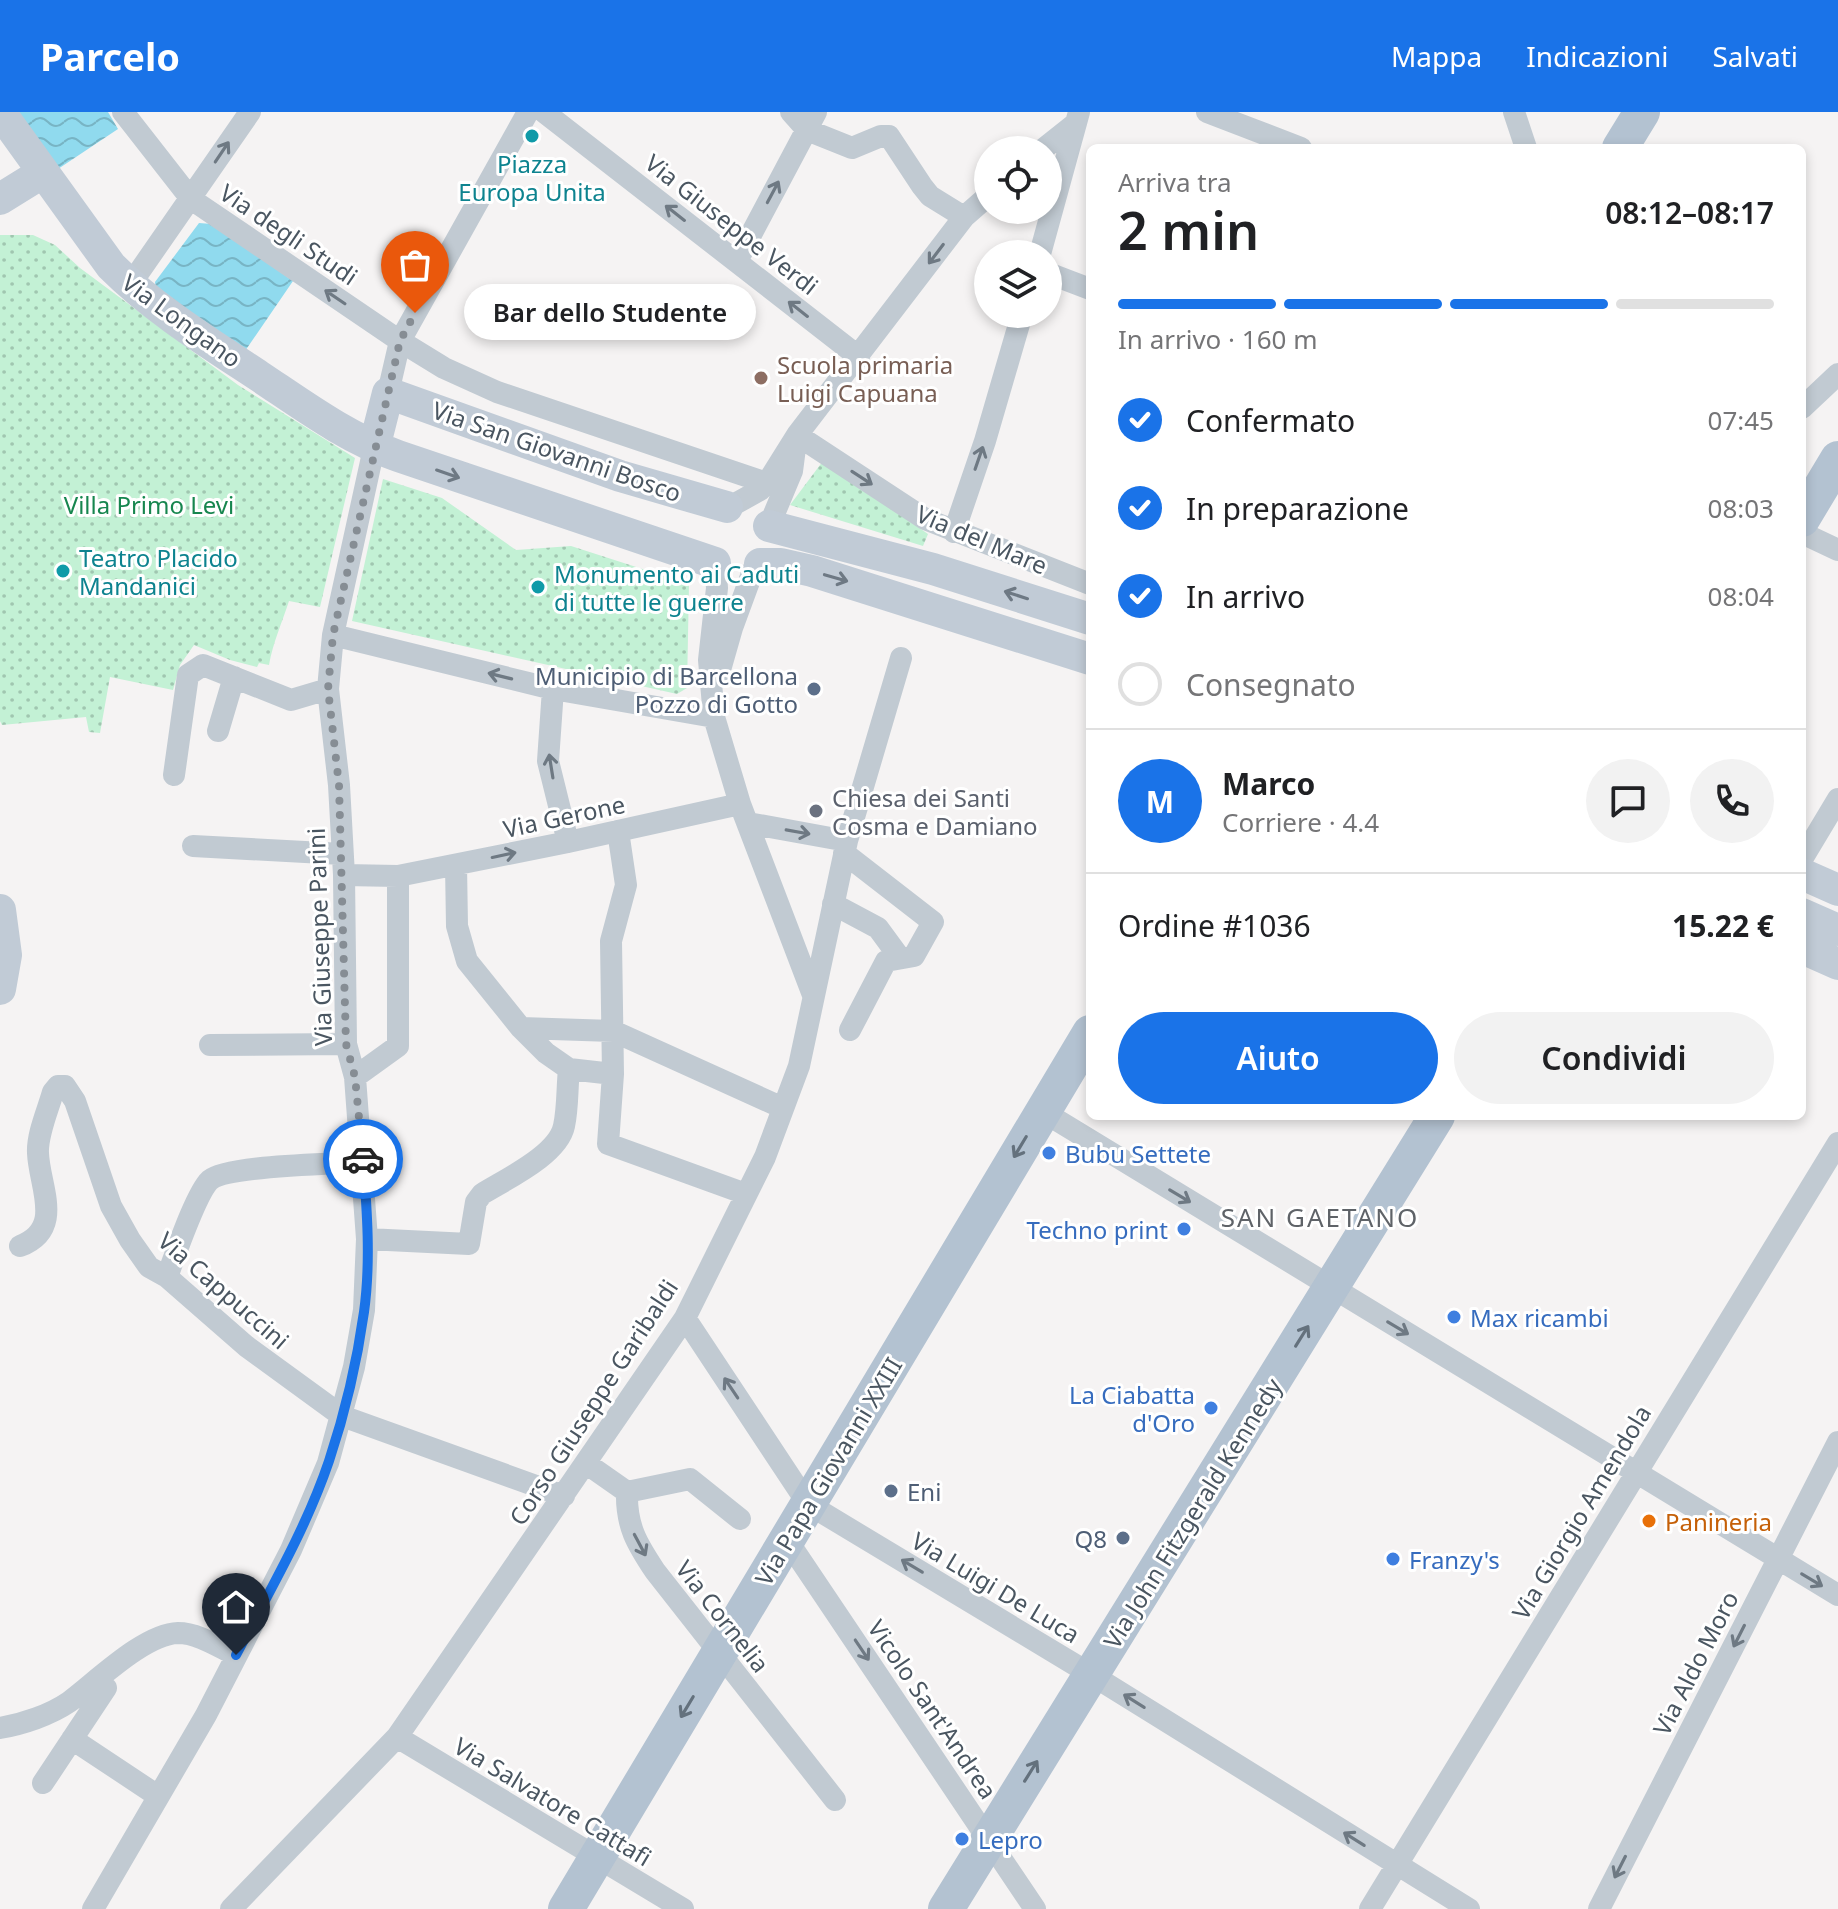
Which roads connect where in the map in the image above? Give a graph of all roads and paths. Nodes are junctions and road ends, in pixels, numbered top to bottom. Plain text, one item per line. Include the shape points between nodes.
1 (0, 112) edge
2 (123, 112) edge
3 (250, 112) edge
4 (528, 112) edge
5 (544, 112) edge
6 (791, 112) edge
7 (1207, 112) edge
8 (1514, 112) edge
9 (1642, 112) edge
10 (1078, 117) edge
11 (811, 121) edge
12 (1057, 136) edge
13 (1291, 144) edge
14 (1525, 144) edge
15 (1622, 144) edge
16 (42, 173) junction
17 (0, 199) edge
18 (191, 199) junction
19 (974, 208) edge
20 (964, 217) junction
21 (1044, 240) edge
22 (737, 261) junction
23 (1062, 278) edge
24 (130, 285) junction
25 (1086, 287) edge
26 (1018, 328) edge
27 (400, 341) junction
28 (859, 357) junction
29 (1838, 374) edge
30 (388, 393) junction
31 (1806, 404) edge
32 (797, 435) junction
33 (374, 448) junction
34 (1838, 459) edge
35 (767, 483) junction
36 (730, 506) junction
37 (1806, 512) edge
38 (769, 526) junction
39 (954, 532) junction
40 (1806, 535) edge
41 (1838, 550) edge
42 (715, 563) junction
43 (757, 566) junction
44 (1086, 582) edge
45 (1086, 618) edge
46 (333, 635) junction
47 (901, 658) dead end
48 (1086, 658) edge
49 (234, 677) junction
50 (328, 689) junction
51 (553, 689) junction
52 (713, 707) junction
53 (218, 731) dead end
54 (174, 775) dead end
55 (1838, 799) edge
56 (744, 813) junction
57 (618, 831) junction
58 (568, 842) junction
59 (193, 846) dead end
60 (846, 847) junction
61 (1806, 852) edge
62 (343, 865) junction
63 (456, 865) junction
64 (398, 876) junction
65 (1806, 876) edge
66 (1838, 890) edge
67 (833, 904) junction
68 (0, 910) edge
69 (1806, 916) edge
70 (1838, 930) edge
71 (1806, 950) edge
72 (3, 958) edge
73 (900, 958) junction
74 (1838, 964) edge
75 (0, 989) edge
76 (813, 996) junction
77 (521, 1028) junction
78 (850, 1030) dead end
79 (613, 1031) junction
80 (1086, 1040) edge
81 (346, 1044) junction
82 (210, 1045) dead end
83 (569, 1069) junction
84 (613, 1074) junction
85 (355, 1077) junction
86 (783, 1108) junction
87 (1042, 1111) junction
88 (1435, 1120) edge
89 (1838, 1143) edge
90 (363, 1162) junction
91 (746, 1194) junction
92 (367, 1239) junction
93 (20, 1246) dead end
94 (167, 1277) junction
95 (1332, 1288) junction
96 (685, 1318) junction
97 (342, 1416) junction
98 (1838, 1442) edge
99 (587, 1464) junction
100 (1635, 1472) junction
101 (627, 1492) junction
102 (564, 1496) junction
103 (808, 1504) junction
104 (740, 1519) dead end
105 (787, 1540) junction
106 (1778, 1559) junction
107 (1838, 1595) edge
108 (719, 1653) junction
109 (236, 1655) junction
110 (1092, 1675) junction
111 (106, 1688) dead end
112 (0, 1728) edge
113 (397, 1737) junction
114 (72, 1739) junction
115 (43, 1783) dead end
116 (158, 1796) junction
117 (835, 1800) dead end
118 (989, 1838) junction
119 (596, 1858) junction
120 (1396, 1866) junction
121 (93, 1909) edge
122 (231, 1909) edge
123 (566, 1909) edge
124 (683, 1909) edge
125 (946, 1909) edge
126 (1035, 1909) edge
127 (1370, 1909) edge
128 (1469, 1909) edge
129 (1599, 1909) edge

1 - 16 street, Via Longano
2 - 18 street, Via degli Studi
18 -> 3 street
4 - 27 street
22 -> 5 street, Via Giuseppe Verdi
6 - 11 street
7 - 13 street
8 - 14 street
9 - 15 main road
10 - 12 street
10 - 21 street
11 - 20 street via 852,148 889,136 930,196
22 -> 11 street
16 - 17 street
16 - 24 street, Via Longano
18 - 24 street
27 -> 18 street, Via degli Studi
19 - 20 street
20 -> 28 street
28 -> 22 street, Via Giuseppe Verdi
23 - 25 street
24 - 33 street, Via Longano via 263,379
39 -> 26 street
27 - 30 street
27 - 35 street, Via degli Studi via 477,384
28 - 32 street
29 - 31 street
30 - 33 street
30 - 36 street, Via San Giovanni Bosco via 620,476
32 - 35 street
32 - 38 street via 792,471
32 -> 39 street, Via del Mare via 925,519
33 -> 42 street
33 - 46 street, Via Giuseppe Parini
34 - 37 main road
35 - 36 street
36 - 38 street via 757,510
36 - 42 street via 713,516 706,531 706,547
38 - 43 street via 771,546
45 -> 38 street via 933,569
39 - 44 street, Via del Mare
40 - 41 street
42 - 43 street via 733,572
42 - 52 street via 709,660
43 -> 48 street via 781,564 812,571
43 - 52 street via 732,628
46 - 50 street, Via Giuseppe Parini
51 -> 46 street
47 - 60 street, Corso Giuseppe Garibaldi
49 - 50 street via 291,700
49 - 53 street
49 - 54 street via 203,665 188,675
50 - 62 street, Via Giuseppe Parini
51 - 52 street
58 -> 51 street via 548,761
52 - 56 street
55 - 61 street
56 - 57 street, Via Gerone
56 -> 60 street, Via Gerone
56 - 76 street
57 - 58 street, Via Gerone
57 - 79 street via 626,885 611,941
63 -> 58 street, Via Gerone
59 - 62 street, Via Gerone
60 - 67 street, Corso Giuseppe Garibaldi
60 - 73 street via 933,922 914,956
62 - 64 street, Via Gerone
62 - 81 street, Via Giuseppe Parini
63 - 64 street, Via Gerone
63 - 77 street via 457,926 467,961
64 - 85 street via 398,1046
65 - 66 street
67 - 73 street via 878,928
67 - 76 street, Corso Giuseppe Garibaldi
68 - 72 street
69 - 70 street
71 - 74 street
72 - 75 street
73 - 78 street via 886,961
76 - 86 street, Corso Giuseppe Garibaldi via 799,1066
77 - 79 street
77 - 83 street
79 - 84 street
79 - 86 street
80 - 87 main road, Via Papa Giovanni XXIII
81 - 82 street
81 - 85 street, Via Giuseppe Parini
83 - 84 street
83 - 92 street via 564,1129 539,1159 482,1194 469,1244
84 - 91 street via 608,1144
85 - 90 street, Via Giuseppe Parini
86 - 91 street, Corso Giuseppe Garibaldi
87 -> 95 street
87 -> 103 main road, Via Papa Giovanni XXIII
88 - 95 main road, Via John Fitzgerald Kennedy
89 - 100 street, Via Giorgio Amendola
90 - 92 street, Via Giuseppe Parini
90 - 94 street via 217,1176 203,1189
91 - 96 street, Corso Giuseppe Garibaldi
92 - 97 street, Via Giuseppe Parini via 364,1310
93 - 94 street, Via Cappuccini via 45,1222 46,1193 37,1150 53,1092 65,1086 121,1226 149,1267
94 - 97 street, Via Cappuccini via 246,1346
95 -> 100 street
110 -> 95 main road, Via John Fitzgerald Kennedy
96 - 99 street, Corso Giuseppe Garibaldi
103 -> 96 street, Via Luigi De Luca
97 - 102 street, Via Cappuccini
97 - 109 street, Via Giuseppe Parini via 291,1550
98 - 106 street, Via Aldo Moro
99 - 101 street
99 - 102 street, Corso Giuseppe Garibaldi
100 - 106 street
100 - 120 street, Via Giorgio Amendola
101 - 104 street via 690,1479
101 -> 108 street, Via Cornelia via 626,1515 640,1548
102 - 113 street, Corso Giuseppe Garibaldi
103 - 105 main road, Via Papa Giovanni XXIII
110 -> 103 street, Via Luigi De Luca
105 - 108 main road, Via Papa Giovanni XXIII
105 -> 118 street, Vicolo Sant'Andrea
106 -> 107 street
106 -> 129 street, Via Aldo Moro
108 - 117 street, Via Cornelia
108 -> 119 main road, Via Papa Giovanni XXIII
109 - 112 street via 191,1634 169,1634 114,1666 66,1704
109 - 116 street, Via Giuseppe Parini
118 -> 110 main road, Via John Fitzgerald Kennedy
120 -> 110 street, Via Luigi De Luca
111 - 114 street
113 - 119 street, Via Salvatore Cattafi
113 - 122 street, Corso Giuseppe Garibaldi
114 - 115 street
114 - 116 street
116 - 121 street, Via Giuseppe Parini
118 - 125 main road, Via John Fitzgerald Kennedy
118 - 126 street, Vicolo Sant'Andrea
119 - 123 main road, Via Papa Giovanni XXIII
119 - 124 street, Via Salvatore Cattafi
120 - 127 street, Via Giorgio Amendola
120 - 128 street, Via Luigi De Luca

